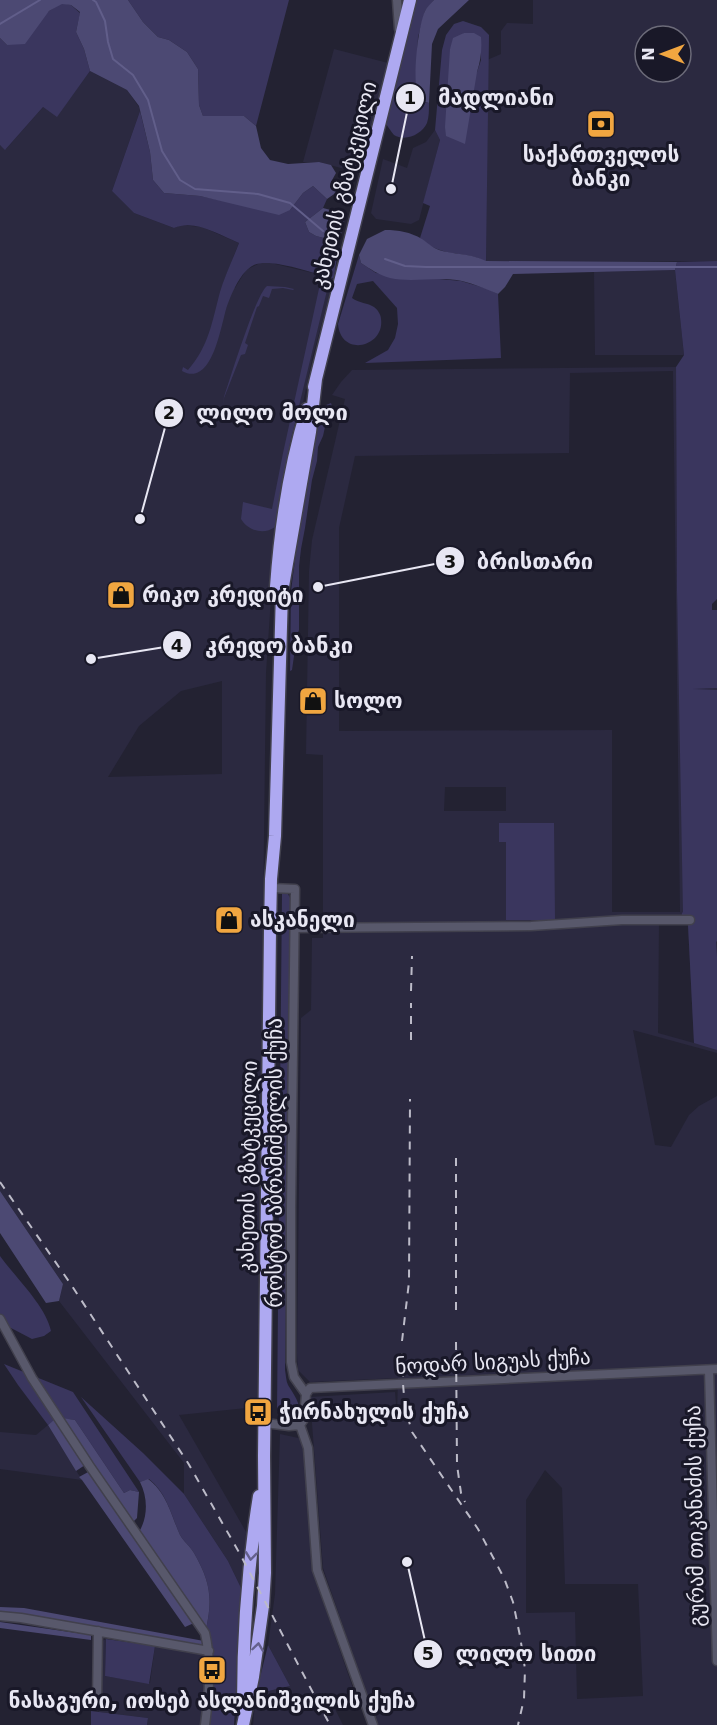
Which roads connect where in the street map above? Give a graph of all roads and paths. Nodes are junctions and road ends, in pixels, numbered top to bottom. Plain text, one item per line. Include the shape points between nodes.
1 (397, 0) edge
2 (410, 0) edge
3 (400, 36) junction
4 (271, 884) junction
5 (690, 920) dead end
6 (294, 928) junction
7 (0, 1319) edge
8 (713, 1369) edge
9 (306, 1394) junction
10 (265, 1423) junction
11 (300, 1425) junction
12 (0, 1616) edge
13 (98, 1631) junction
14 (209, 1651) junction
15 (717, 1661) edge
16 (97, 1703) dead end
17 (206, 1725) edge
18 (243, 1725) edge
19 (372, 1725) edge

1 - 3 street
2 - 3 highway, კახეთის გზატკეცილი
3 - 4 highway, კახეთის გზატკეცილი via 297,444 282,530 275,603 269,785
4 - 6 street, როსტომ აბრამიშვილის ქუჩა via 295,889
4 - 10 highway, კახეთის გზატკეცილი
5 - 6 street
6 - 9 street, როსტომ აბრამიშვილის ქუჩა via 291,1362 294,1377
7 - 14 street via 32,1378 205,1633
8 - 9 street, ნოდარ სიგუას ქუჩა via 310,1388
8 - 15 street, გურამ თიკანაძის ქუჩა
9 - 11 street
10 - 11 street
10 - 18 highway, კახეთის გზატკეცილი via 248,1577
11 - 19 street via 308,1448 317,1570
12 - 13 street
13 - 14 street
13 - 16 street
14 - 17 street

